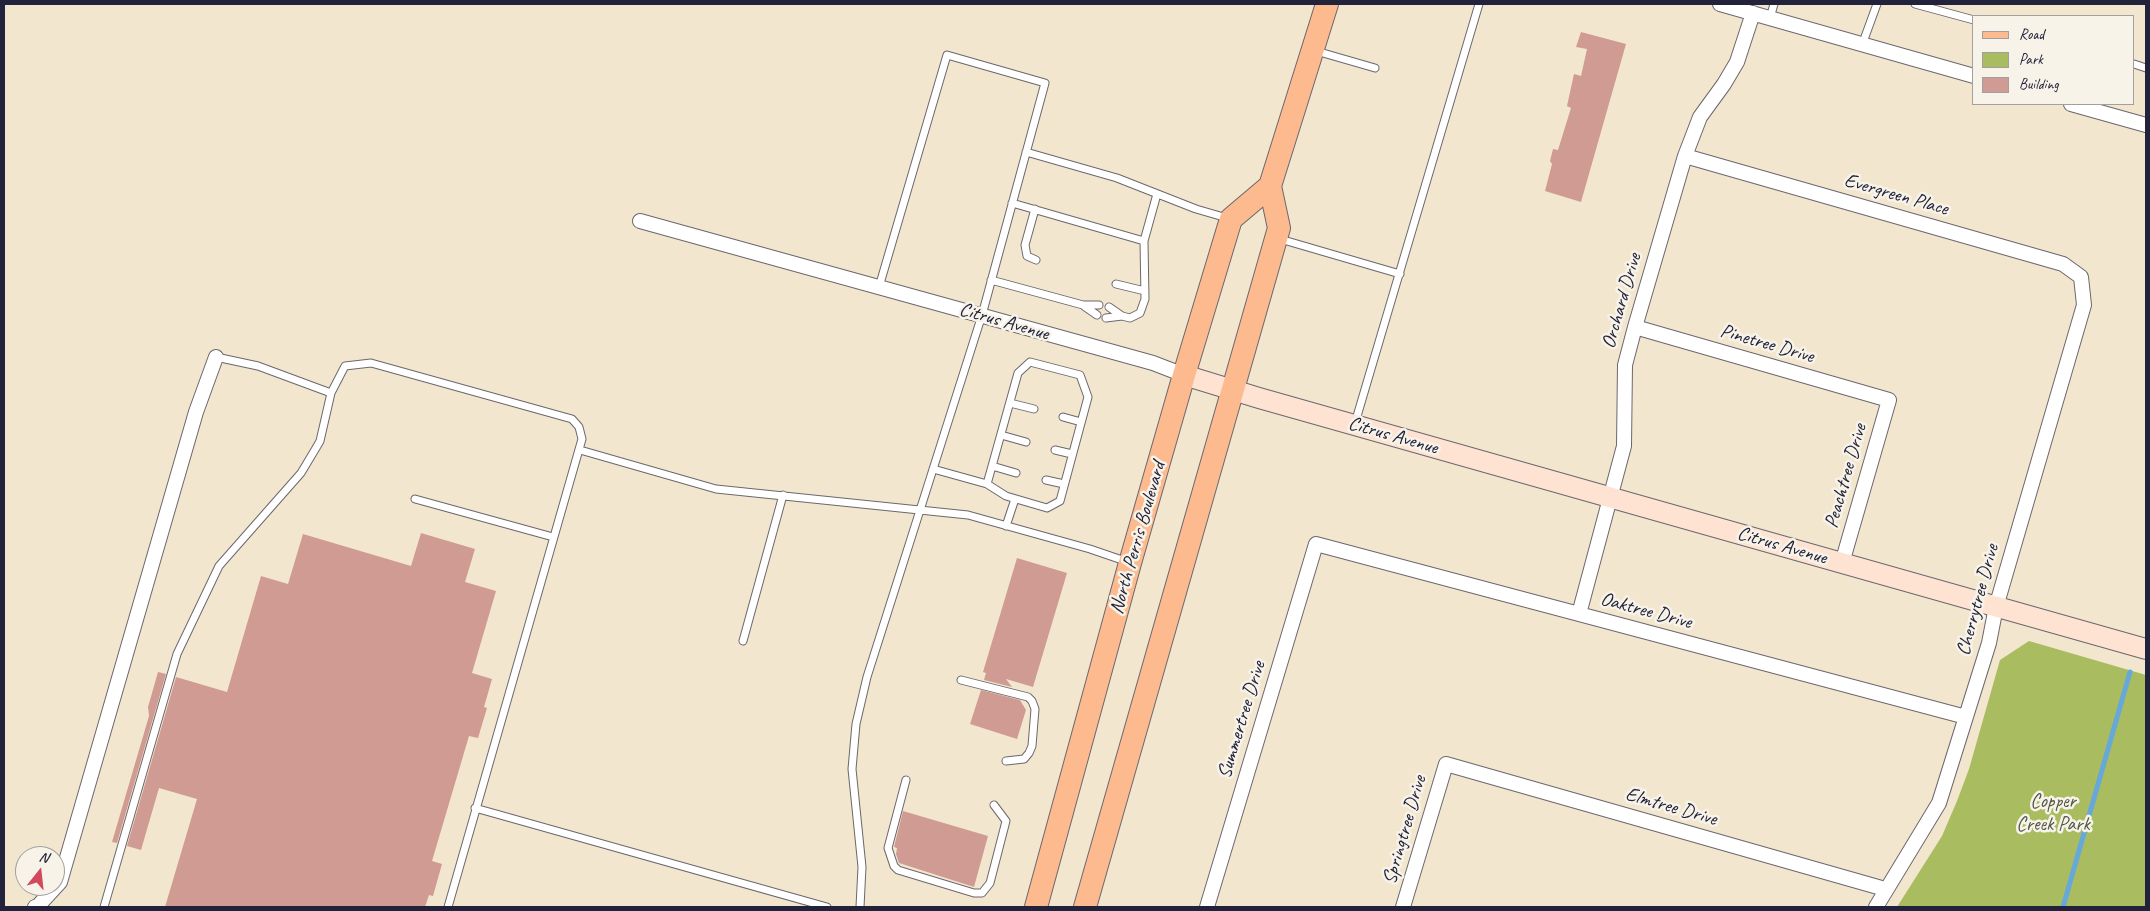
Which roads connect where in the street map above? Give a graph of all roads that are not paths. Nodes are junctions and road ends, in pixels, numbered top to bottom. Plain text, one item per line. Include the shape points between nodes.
1 (1327, 4) edge
2 (1478, 4) edge
3 (1720, 4) edge
4 (1774, 4) edge
5 (1877, 4) edge
6 (1915, 4) edge
7 (1753, 13) junction
8 (1770, 18) junction
9 (1972, 19) edge
10 (1862, 44) junction
11 (1313, 50) junction
12 (1375, 68) dead end
13 (1972, 75) edge
14 (2075, 105) edge
15 (2146, 125) edge
16 (1026, 152) junction
17 (1685, 156) junction
18 (1270, 186) junction
19 (1157, 194) junction
20 (1012, 202) junction
21 (1036, 209) junction
22 (1231, 219) junction
23 (640, 220) dead end
24 (1277, 238) junction
25 (1144, 241) junction
26 (1036, 260) dead end
27 (1400, 274) junction
28 (991, 280) junction
29 (1116, 284) dead end
30 (879, 287) junction
31 (2083, 289) joint
32 (1145, 291) junction
33 (1099, 305) dead end
34 (1083, 306) junction
35 (1108, 307) dead end
36 (982, 315) junction
37 (1097, 315) dead end
38 (1122, 316) junction
39 (1106, 318) dead end
40 (1635, 327) junction
41 (216, 358) joint
42 (1184, 375) junction
43 (1233, 390) junction
44 (332, 393) junction
45 (1889, 400) joint
46 (1010, 402) junction
47 (1034, 409) dead end
48 (1063, 417) dead end
49 (1081, 422) junction
50 (1355, 425) junction
51 (1001, 435) junction
52 (1026, 442) dead end
53 (580, 450) junction
54 (1055, 450) dead end
55 (1072, 454) junction
56 (992, 466) junction
57 (933, 470) junction
58 (1016, 472) dead end
59 (1046, 480) dead end
60 (988, 484) junction
61 (1064, 484) junction
62 (783, 495) junction
63 (1609, 497) junction
64 (1015, 499) junction
65 (414, 500) dead end
66 (920, 509) junction
67 (1006, 526) junction
68 (553, 537) junction
69 (1316, 544) joint
70 (1130, 563) junction
71 (1842, 563) junction
72 (1996, 606) junction
73 (1579, 614) junction
74 (743, 640) dead end
75 (2146, 649) edge
76 (961, 680) dead end
77 (1966, 717) junction
78 (1006, 760) dead end
79 (1446, 764) joint
80 (906, 780) dead end
81 (994, 805) dead end
82 (475, 808) junction
83 (1885, 890) junction
84 (37, 907) edge
85 (104, 907) edge
86 (448, 907) edge
87 (827, 907) edge
88 (860, 907) edge
89 (1036, 907) edge
90 (1085, 907) edge
91 (1207, 907) edge
92 (1404, 907) edge
93 (1876, 907) edge

1 - 11 main road
2 - 27 lane
3 - 7 street
4 - 8 lane
5 - 10 lane
6 - 9 lane
7 - 8 street
7 - 17 street, Orchard Drive via 1737,62 1700,117
8 - 10 street
10 - 13 street
11 - 12 lane
11 - 18 main road
14 - 15 street
16 - 19 lane via 1117,178
16 - 20 lane
16 - 30 lane via 1045,83 947,55
17 - 31 street, Evergreen Place via 2062,264 2081,277
17 - 40 street, Orchard Drive
18 - 22 main road
18 - 24 main road via 1279,228
19 - 22 lane
19 - 25 lane
20 - 21 lane
20 - 28 lane
21 - 25 lane
21 - 26 lane via 1026,245 1027,256
22 - 42 main road, North Perris Boulevard
23 - 30 street, Citrus Avenue
24 - 27 lane
24 - 43 main road
25 - 32 lane
27 - 50 lane
28 - 34 lane
28 - 36 lane
29 - 32 lane
30 - 36 street, Citrus Avenue
31 - 72 street, Cherrytree Drive via 2084,305
32 - 38 lane via 1140,313 1130,318
33 - 34 lane
34 - 37 lane
35 - 38 lane
36 - 42 street, Citrus Avenue via 1153,363
36 - 57 lane
38 - 39 lane
40 - 45 street, Pinetree Drive
40 - 63 street, Orchard Drive via 1625,365 1624,446
41 - 44 lane via 258,366
41 - 84 street via 196,412 60,882
42 - 43 street, Citrus Avenue
42 - 70 main road, North Perris Boulevard
43 - 50 street, Citrus Avenue
43 - 90 main road
44 - 53 lane via 345,366 371,363 572,419 579,427
44 - 85 lane via 316,448 301,473 219,566 176,654
45 - 71 street, Peachtree Drive
46 - 47 lane
46 - 49 lane via 1018,373 1030,362 1080,376 1088,397
46 - 51 lane
48 - 49 lane
49 - 55 lane
50 - 63 street, Citrus Avenue
51 - 52 lane
51 - 56 lane
53 - 62 lane via 701,486
53 - 68 lane
54 - 55 lane
55 - 61 lane
56 - 58 lane
56 - 60 lane
57 - 60 lane
57 - 66 lane
59 - 61 lane
60 - 64 lane
61 - 64 lane via 1060,501 1047,508
62 - 66 lane
62 - 74 lane
63 - 71 street, Citrus Avenue
63 - 73 street, Orchard Drive
64 - 67 lane
65 - 68 lane
66 - 67 lane via 968,515
66 - 88 lane via 867,677 856,724 852,769 862,867
67 - 70 lane
68 - 82 lane
69 - 73 street, Oaktree Drive
69 - 91 street, Summertree Drive
70 - 89 main road, North Perris Boulevard
71 - 72 street, Citrus Avenue
72 - 75 street, Citrus Avenue
72 - 77 street, Cherrytree Drive via 1989,643
73 - 77 street, Oaktree Drive
76 - 78 lane via 1028,697 1032,701 1035,708 1029,753 1024,759
77 - 83 street, Cherrytree Drive via 1939,803
79 - 83 street, Elmtree Drive
79 - 92 street, Springtree Drive
80 - 81 lane via 888,848 894,866 898,870 974,893 982,894 990,883 1006,821
82 - 86 lane
82 - 87 lane
83 - 93 street, Cherrytree Drive

